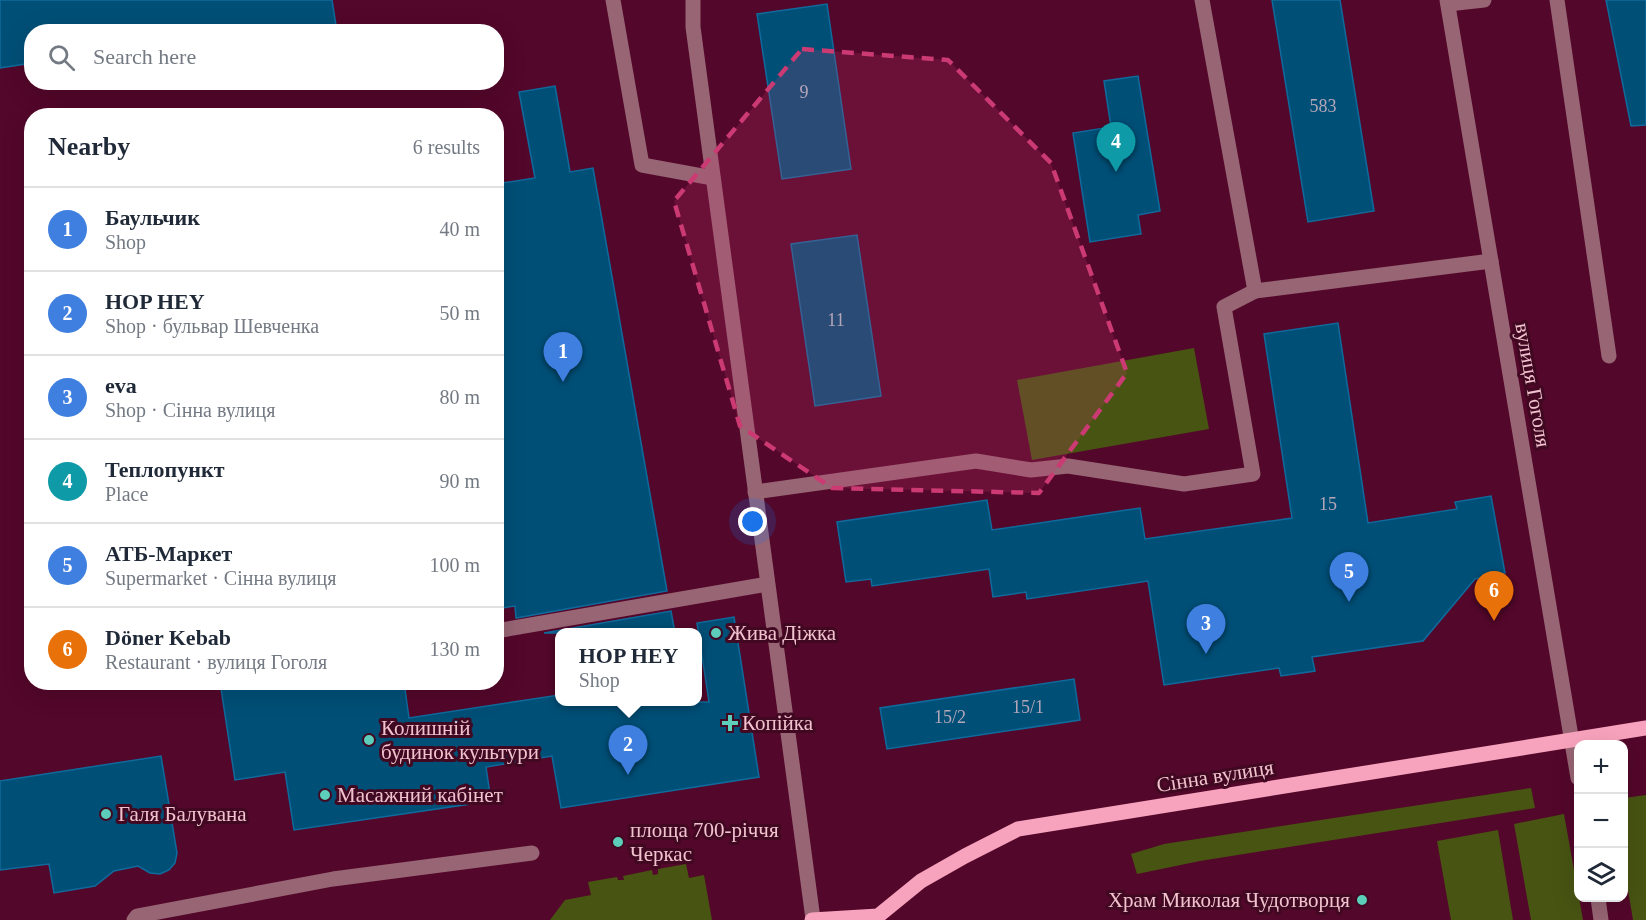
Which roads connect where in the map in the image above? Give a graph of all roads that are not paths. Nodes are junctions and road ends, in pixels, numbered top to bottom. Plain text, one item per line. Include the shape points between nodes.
1 (613, 0) edge
2 (693, 0) edge
3 (1202, 0) edge
4 (1484, 0) edge
5 (1557, 0) edge
6 (1448, 2) edge
7 (713, 178) junction
8 (1491, 261) junction
9 (1255, 291) junction
10 (1609, 356) dead end
11 (755, 492) junction
12 (767, 584) junction
13 (504, 630) edge
14 (1646, 728) edge
15 (1571, 740) junction
16 (1574, 756) edge
17 (532, 853) dead end
18 (1599, 902) edge
19 (877, 918) edge
20 (134, 920) edge
21 (812, 920) edge
22 (1601, 920) edge

1 - 7 street via 642,165
2 - 7 street via 693,27
3 - 9 street
4 - 6 street
5 - 10 street
6 - 8 street, вулиця Гоголя
7 - 11 street
8 - 9 street
8 - 15 street, вулиця Гоголя
9 - 11 street via 1224,307 1253,474 1184,484 1068,466 1031,470 976,461
11 - 12 street
12 - 13 street
12 - 21 street
14 - 15 main road, Сінна вулиця
15 - 16 street, вулиця Гоголя
15 - 19 main road, Сінна вулиця via 1018,829 921,881
17 - 20 street via 333,879 137,916
18 - 22 street
19 - 21 main road, Сінна вулиця

